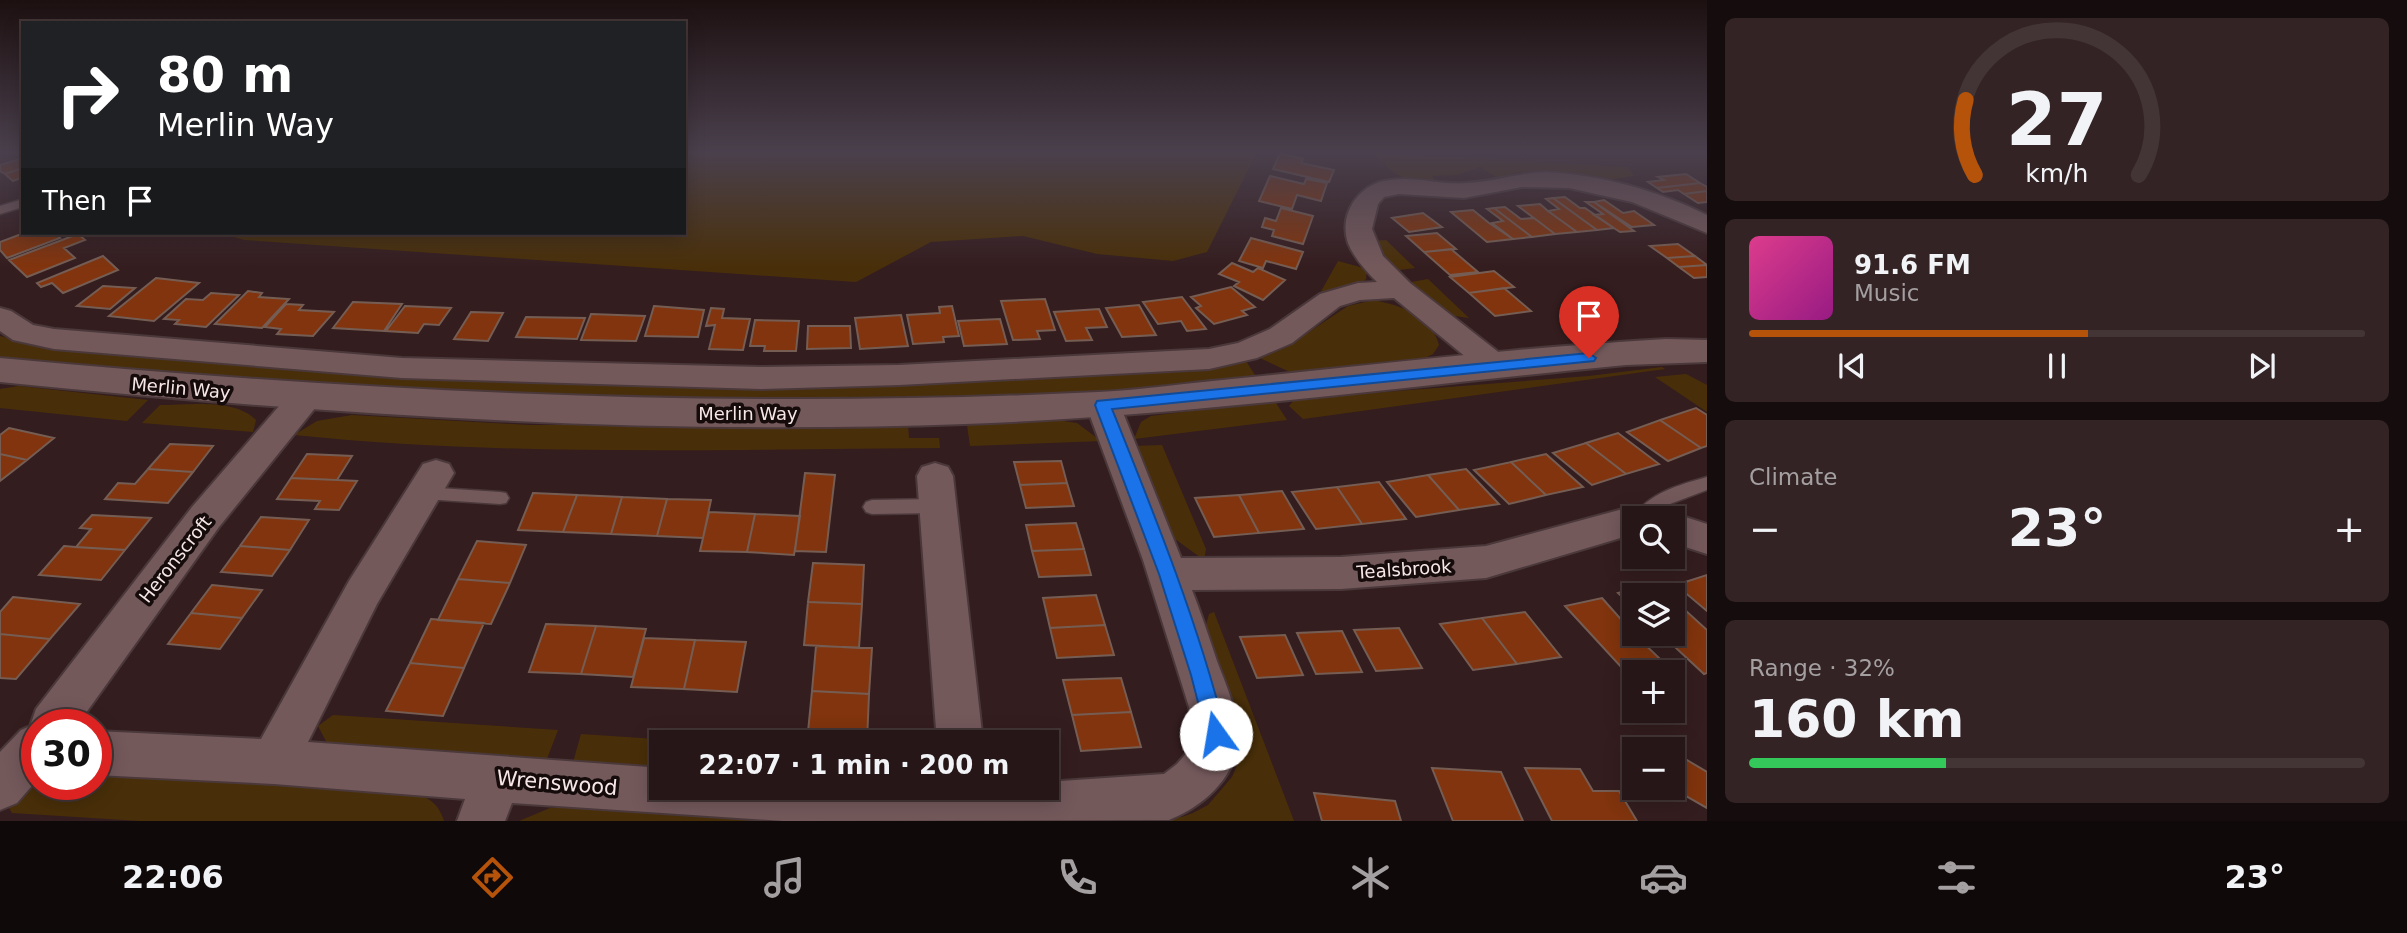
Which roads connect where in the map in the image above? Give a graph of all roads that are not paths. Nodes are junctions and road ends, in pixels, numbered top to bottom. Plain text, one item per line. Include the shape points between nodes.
1 (1373, 190) edge
2 (1610, 190) edge
3 (21, 204) edge
4 (0, 210) edge
5 (1707, 225) edge
6 (1400, 289) junction
7 (0, 317) edge
8 (1707, 351) edge
9 (1495, 365) junction
10 (0, 370) edge
11 (304, 399) junction
12 (1102, 405) junction
13 (430, 483) joint
14 (1707, 483) edge
15 (936, 491) joint
16 (500, 498) dead end
17 (1656, 506) edge
18 (872, 507) dead end
19 (1622, 523) edge
20 (1685, 532) edge
21 (1707, 539) edge
22 (1168, 574) junction
23 (64, 709) edge
24 (959, 730) edge
25 (112, 754) edge
26 (274, 762) junction
27 (21, 764) edge
28 (497, 778) junction
29 (0, 787) edge
30 (649, 791) edge
31 (833, 800) edge
32 (869, 800) edge
33 (990, 800) edge
34 (1048, 814) edge
35 (481, 821) edge

1 - 6 street via 1357,232 1367,255
2 - 5 street via 1675,209
3 - 4 lane
6 - 7 street, Merlin Way via 1358,292 1330,300 1281,336 1246,351 1209,359 789,377 507,372 256,358 54,339 24,333
6 - 9 street
8 - 9 street, Merlin Way
9 - 12 street, Merlin Way
10 - 11 street, Merlin Way
11 - 12 street, Merlin Way via 685,414
11 - 23 street, Heronscroft via 270,436
12 - 22 street, Wrenswood
13 - 16 lane
13 - 26 street via 363,593
14 - 17 lane
15 - 18 lane
15 - 24 street
19 - 22 street, Tealsbrook via 1486,562 1341,573
20 - 21 street
22 - 34 street, Wrenswood via 1216,734 1211,755 1186,789 1169,797
25 - 26 street, Wrenswood
26 - 28 street, Wrenswood
27 - 29 street, Heronscroft
28 - 30 street, Wrenswood
28 - 35 street
31 - 32 street, Wrenswood
33 - 34 street, Wrenswood

